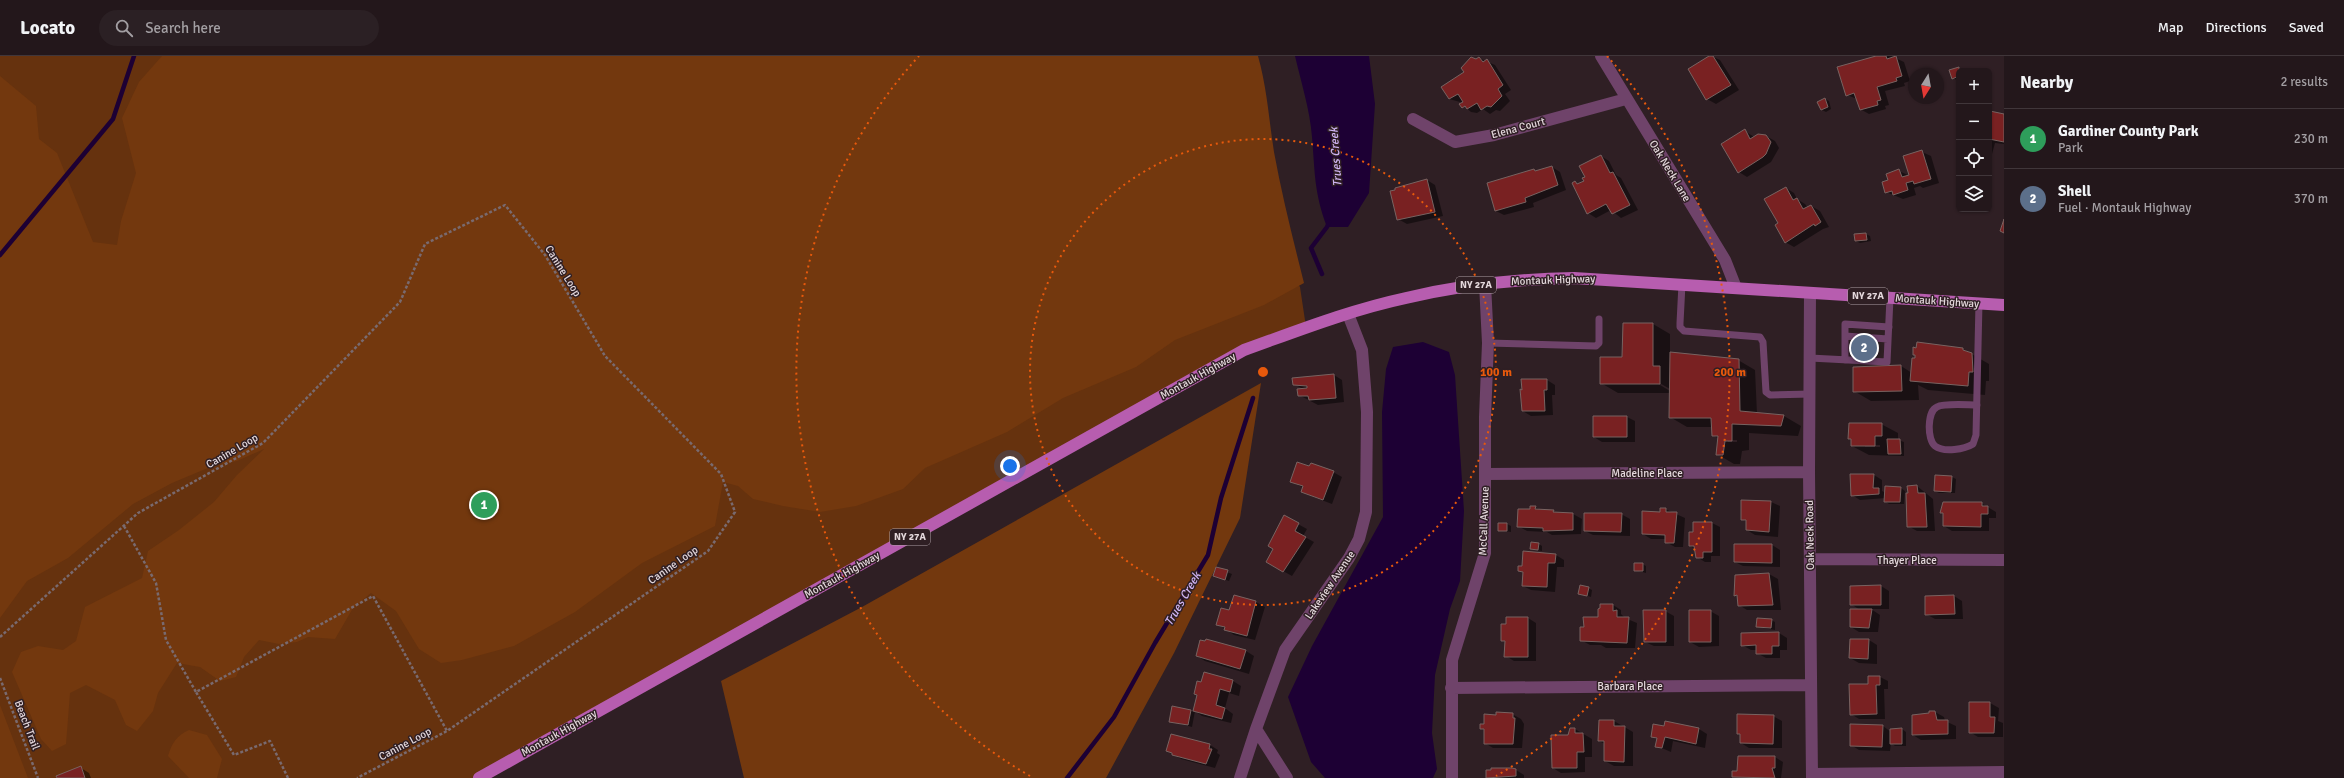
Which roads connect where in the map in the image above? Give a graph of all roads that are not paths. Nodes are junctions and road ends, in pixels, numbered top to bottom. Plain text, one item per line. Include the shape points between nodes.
1 (1601, 56) edge
2 (1626, 99) junction
3 (1413, 119) dead end
4 (1485, 284) junction
5 (1682, 284) junction
6 (1736, 288) junction
7 (1810, 293) junction
8 (1890, 298) junction
9 (1979, 303) junction
10 (2004, 305) edge
11 (1348, 314) junction
12 (1599, 319) dead end
13 (1889, 327) junction
14 (1845, 336) junction
15 (1888, 338) junction
16 (1488, 343) junction
17 (1810, 358) junction
18 (1845, 360) junction
19 (1811, 394) junction
20 (1977, 405) junction
21 (1809, 472) junction
22 (1485, 474) junction
23 (1810, 559) junction
24 (2003, 560) edge
25 (1810, 685) junction
26 (1451, 688) junction
27 (1256, 729) junction
28 (2004, 772) edge
29 (1812, 776) edge
30 (479, 778) edge
31 (1240, 778) edge
32 (1287, 778) edge
33 (1452, 778) edge

1 - 2 street, Oak Neck Lane
2 - 3 street, Elena Court via 1494,135 1455,142
2 - 6 street, Oak Neck Lane via 1724,260
4 - 5 main road, Montauk Highway / NY 27A via 1574,278
4 - 11 main road, Montauk Highway / NY 27A via 1405,298
4 - 16 street, McCall Avenue
5 - 6 main road, Montauk Highway / NY 27A
5 - 19 lane via 1680,323 1684,331 1760,337 1763,342 1766,392 1770,395
6 - 7 main road, Montauk Highway / NY 27A
7 - 8 main road, Montauk Highway / NY 27A
7 - 17 street, Oak Neck Road
8 - 9 main road, Montauk Highway / NY 27A
8 - 13 lane
9 - 10 main road, Montauk Highway / NY 27A
9 - 20 lane
11 - 27 street, Lakeview Avenue via 1362,350 1367,412 1366,512 1359,539 1349,558 1285,650
11 - 30 main road, Montauk Highway / NY 27A via 1244,350
12 - 16 lane via 1599,342 1596,346
13 - 14 lane via 1845,324
13 - 15 lane
14 - 15 lane
14 - 18 lane
15 - 18 lane via 1887,362
16 - 22 street, McCall Avenue
17 - 18 lane
17 - 19 street, Oak Neck Road
19 - 21 street, Oak Neck Road
20 - 20 lane via 1976,435 1973,444 1966,448 1935,447 1931,441 1932,410 1938,406
21 - 22 street, Madeline Place
21 - 23 street, Oak Neck Road
22 - 26 street, McCall Avenue via 1485,553 1452,660
23 - 24 street, Thayer Place
23 - 25 street, Oak Neck Road
25 - 26 street, Barbara Place
25 - 29 street, Oak Neck Road
26 - 33 street, McCall Avenue
27 - 31 street, Lakeview Avenue
27 - 32 street
28 - 29 street

